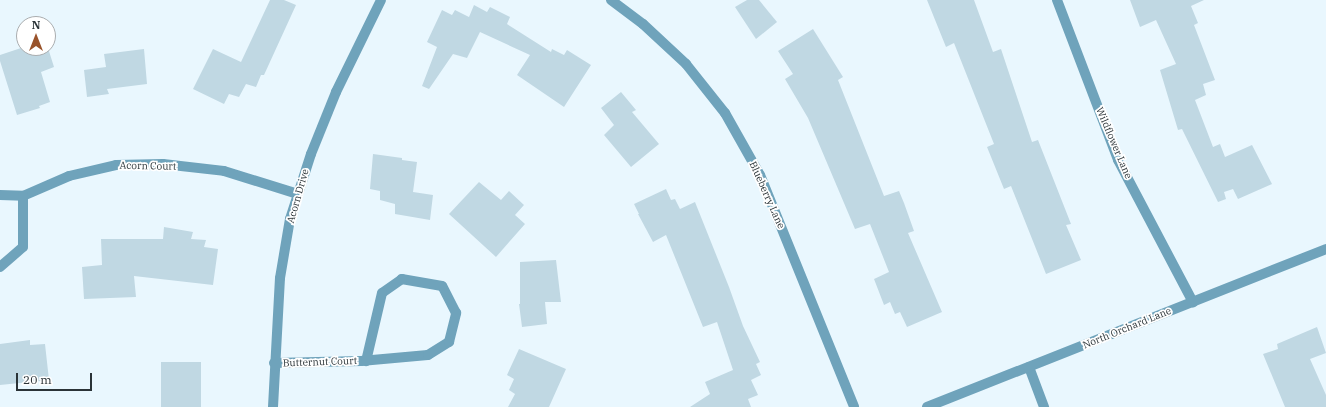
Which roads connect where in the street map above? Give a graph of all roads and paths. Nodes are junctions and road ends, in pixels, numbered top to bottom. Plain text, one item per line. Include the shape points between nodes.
1 (381, 0) edge
2 (611, 0) edge
3 (1057, 0) edge
4 (298, 194) junction
5 (0, 195) edge
6 (23, 196) junction
7 (1326, 249) edge
8 (0, 267) edge
9 (1193, 302) junction
10 (366, 360) junction
11 (274, 364) junction
12 (1029, 367) junction
13 (273, 407) edge
14 (854, 407) edge
15 (927, 407) edge
16 (1044, 407) edge

1 - 4 street, Acorn Drive via 336,92
2 - 14 street, Blueberry Lane via 643,24 686,64 725,113 760,175
3 - 9 street, Wildflower Lane via 1118,160
4 - 6 street, Acorn Court via 224,171 163,164 116,165 102,168 69,176
4 - 11 street, Acorn Drive via 290,219 280,278
5 - 6 street, Acorn Court
6 - 8 street via 23,246
7 - 9 street, North Orchard Lane
9 - 12 street, North Orchard Lane
10 - 10 street, Butternut Court via 428,356 449,342 456,313 442,286 402,279 382,293
10 - 11 street, Butternut Court
11 - 13 street, Acorn Drive
12 - 15 street, North Orchard Lane
12 - 16 street

